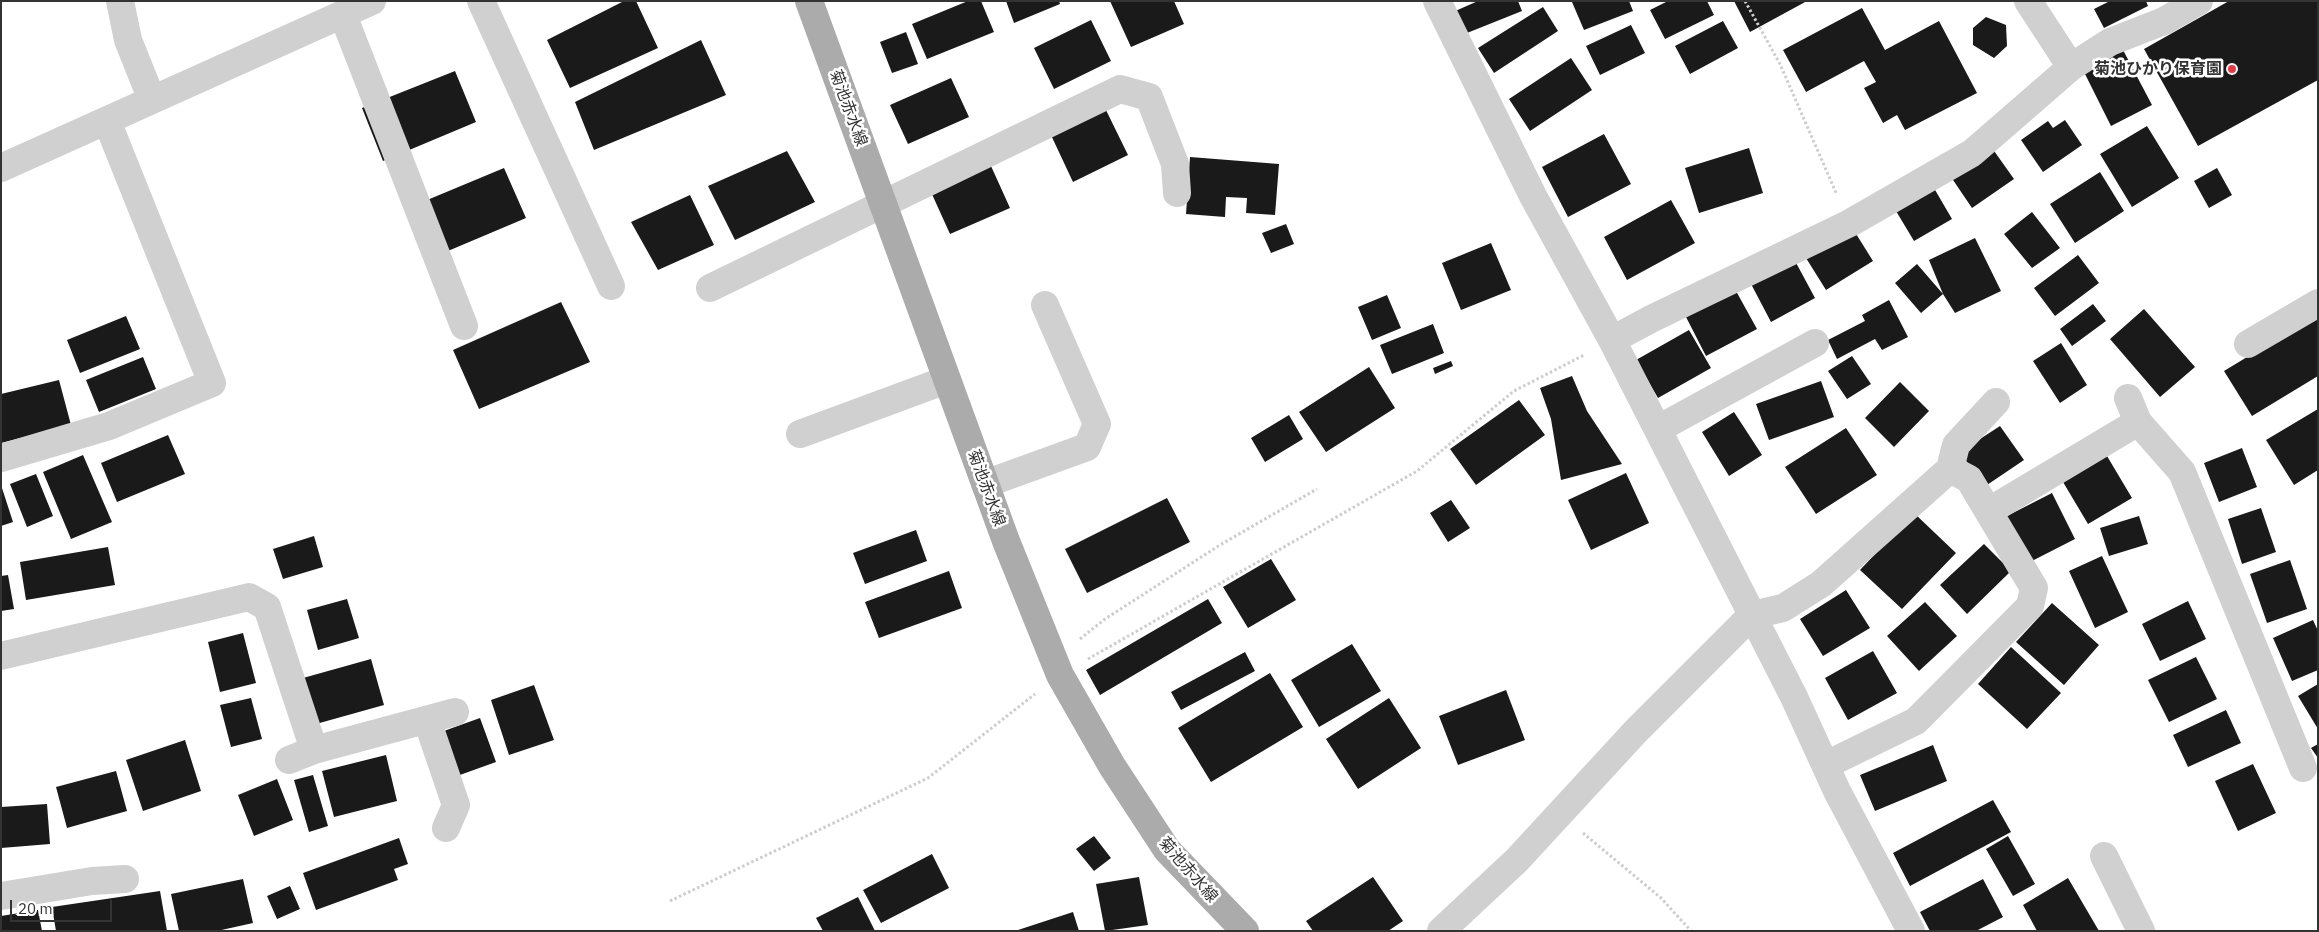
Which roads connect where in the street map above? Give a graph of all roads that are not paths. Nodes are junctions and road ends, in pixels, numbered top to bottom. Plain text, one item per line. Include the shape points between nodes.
1 (120, 1) edge
2 (372, 1) edge
3 (481, 1) edge
4 (809, 1) edge
5 (1437, 1) edge
6 (2028, 1) edge
7 (2199, 1) edge
8 (342, 15) junction
9 (2071, 68) junction
10 (152, 100) junction
11 (107, 121) junction
12 (1, 168) edge
13 (1177, 193) dead end
14 (882, 206) junction
15 (611, 286) dead end
16 (710, 288) dead end
17 (2318, 303) edge
18 (1044, 305) dead end
19 (464, 326) dead end
20 (1612, 340) junction
21 (1815, 343) dead end
22 (2248, 344) dead end
23 (946, 380) junction
24 (2128, 398) dead end
25 (1996, 402) dead end
26 (2138, 422) junction
27 (1658, 429) junction
28 (800, 434) dead end
29 (1, 458) edge
30 (1950, 469) junction
31 (984, 484) junction
32 (1989, 511) junction
33 (1752, 615) junction
34 (1, 656) edge
35 (455, 712) dead end
36 (427, 720) junction
37 (314, 750) junction
38 (289, 760) dead end
39 (1826, 765) junction
40 (2303, 768) dead end
41 (446, 828) dead end
42 (2104, 856) dead end
43 (125, 879) dead end
44 (1, 896) edge
45 (1245, 931) edge
46 (1441, 931) edge
47 (1911, 931) edge
48 (2140, 931) edge

1 - 10 street via 128,40
2 - 8 street
3 - 15 street
4 - 14 main road, 菊池赤水線
5 - 20 street via 1533,196
6 - 9 street
7 - 9 street via 2164,21 2110,42
8 - 10 street
8 - 19 street
9 - 20 street via 1972,153 1850,223
10 - 11 street
11 - 12 street
11 - 29 street via 212,383 109,426
13 - 14 street via 1175,164 1149,96 1120,89
14 - 16 street
14 - 23 main road, 菊池赤水線
17 - 22 street
18 - 31 street via 1097,424 1087,447
20 - 27 street
21 - 27 street
23 - 28 street
23 - 31 main road, 菊池赤水線
24 - 26 street
25 - 30 street via 1956,445
26 - 32 street
26 - 40 street via 2182,472
27 - 33 street
30 - 32 street via 1969,478
30 - 33 street via 1821,584 1783,608
31 - 45 main road, 菊池赤水線 via 1057,667 1112,766 1167,850
32 - 39 street via 2034,588 2030,606 1916,721
33 - 39 street
33 - 46 street via 1690,675 1517,860
34 - 37 street via 248,597 267,607
35 - 36 street
36 - 37 street
36 - 41 street via 456,805
37 - 38 street
39 - 47 street
42 - 48 street
43 - 44 street via 92,881

